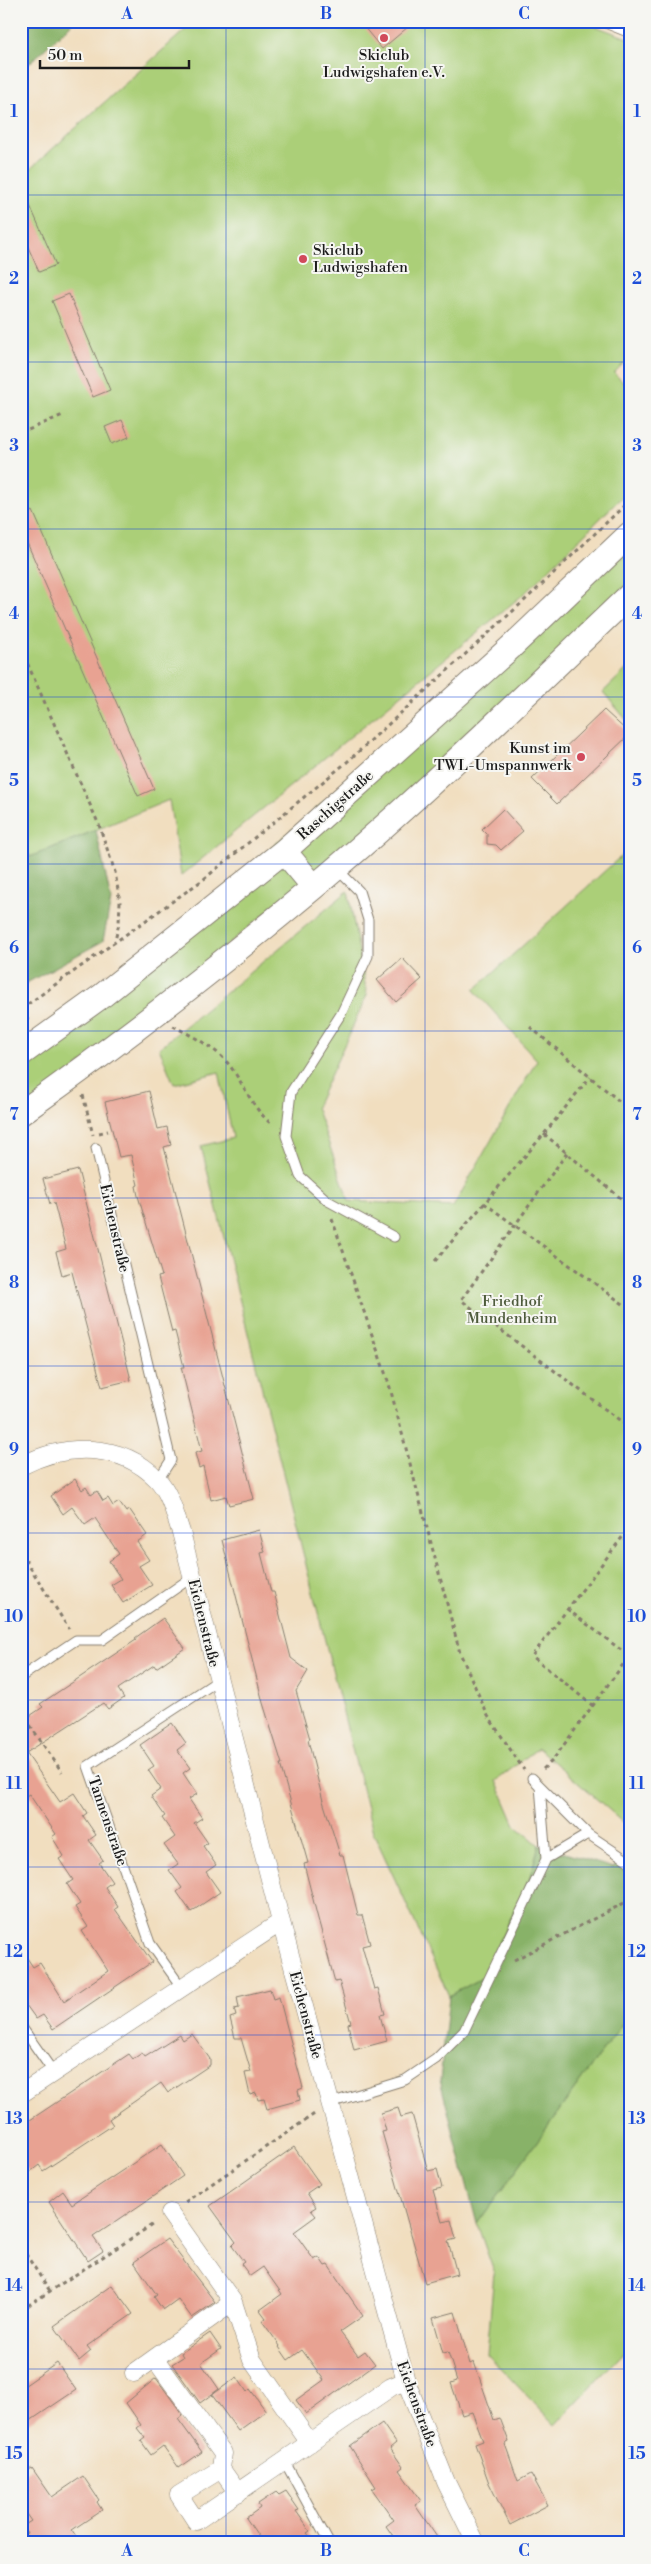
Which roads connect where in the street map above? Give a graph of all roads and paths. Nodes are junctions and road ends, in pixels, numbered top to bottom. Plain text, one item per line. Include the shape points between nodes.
1 (600, 21) edge
2 (630, 33) edge
3 (63, 415) dead end
4 (21, 433) edge
5 (630, 500) edge
6 (630, 534) edge
7 (630, 595) edge
8 (21, 649) edge
9 (284, 851) junction
10 (336, 867) junction
11 (314, 887) junction
12 (115, 941) junction
13 (21, 1010) edge
14 (173, 1026) dead end
15 (530, 1027) dead end
16 (21, 1054) edge
17 (590, 1077) junction
18 (82, 1094) dead end
19 (630, 1110) edge
20 (21, 1113) edge
21 (544, 1134) junction
22 (286, 1136) junction
23 (96, 1148) joint
24 (567, 1153) junction
25 (328, 1202) junction
26 (484, 1203) junction
27 (630, 1206) edge
28 (515, 1225) junction
29 (394, 1237) dead end
30 (435, 1260) dead end
31 (630, 1308) edge
32 (630, 1428) edge
33 (21, 1466) edge
34 (158, 1480) junction
35 (630, 1527) edge
36 (21, 1553) edge
37 (192, 1577) junction
38 (568, 1609) junction
39 (76, 1640) junction
40 (629, 1655) edge
41 (21, 1677) edge
42 (219, 1680) junction
43 (592, 1706) junction
44 (21, 1712) edge
45 (62, 1772) dead end
46 (532, 1778) junction
47 (540, 1786) junction
48 (588, 1834) junction
49 (546, 1859) junction
50 (630, 1862) edge
51 (630, 1900) edge
52 (281, 1922) junction
53 (493, 1970) junction
54 (182, 1988) junction
55 (21, 2026) edge
56 (54, 2073) junction
57 (21, 2094) edge
58 (330, 2103) junction
59 (170, 2213) dead end
60 (21, 2247) edge
61 (50, 2290) dead end
62 (233, 2302) junction
63 (155, 2358) junction
64 (134, 2373) dead end
65 (406, 2382) junction
66 (310, 2442) junction
67 (285, 2462) junction
68 (221, 2469) junction
69 (238, 2493) junction
70 (329, 2543) edge
71 (476, 2543) edge

1 - 2 lane
3 - 4 path
5 - 12 path via 347,762 204,879
6 - 9 street, Raschigstraße via 510,648
7 - 10 street via 471,746
8 - 12 path via 99,825 115,872 120,902
9 - 11 street
9 - 16 street, Raschigstraße via 103,995
10 - 11 street
10 - 22 lane via 359,891 368,920 368,956 341,1014 291,1092
11 - 20 street via 129,1035
12 - 13 path
14 - 22 path via 196,1038 229,1064 261,1116
15 - 17 path
17 - 19 path
17 - 21 path
18 - 23 path
21 - 24 path
21 - 26 path
22 - 25 lane via 300,1176
23 - 34 lane, Eichenstraße via 171,1460
24 - 27 path
24 - 28 path
25 - 29 lane
25 - 46 path via 389,1384 460,1653 488,1716 518,1764
26 - 28 path
26 - 30 path
28 - 31 path
28 - 32 path via 461,1300
33 - 34 street, Eichenstraße via 58,1451 112,1451
34 - 37 street, Eichenstraße via 176,1517
35 - 38 path
36 - 39 path
37 - 39 lane via 102,1640
37 - 42 street, Eichenstraße
38 - 40 path
38 - 43 path via 532,1656
39 - 41 lane
40 - 43 path
42 - 52 street, Eichenstraße
42 - 54 lane, Tannenstraße via 88,1766 150,1943
43 - 46 path via 552,1761
44 - 45 path
46 - 47 lane
47 - 48 lane
47 - 49 lane
48 - 49 lane
48 - 50 lane
49 - 53 lane
51 - 53 path
52 - 54 street
52 - 58 street, Eichenstraße
53 - 58 lane via 464,2031 436,2059 406,2080
54 - 56 street
55 - 56 lane
56 - 57 street
58 - 65 street, Eichenstraße
59 - 62 street
60 - 61 path
62 - 63 street
62 - 66 street via 252,2360
63 - 64 street
63 - 68 street via 223,2453
65 - 66 street via 391,2387
65 - 71 street, Eichenstraße via 446,2482
66 - 67 street
67 - 69 street
67 - 70 lane
68 - 69 street
68 - 69 street via 179,2495 196,2521

